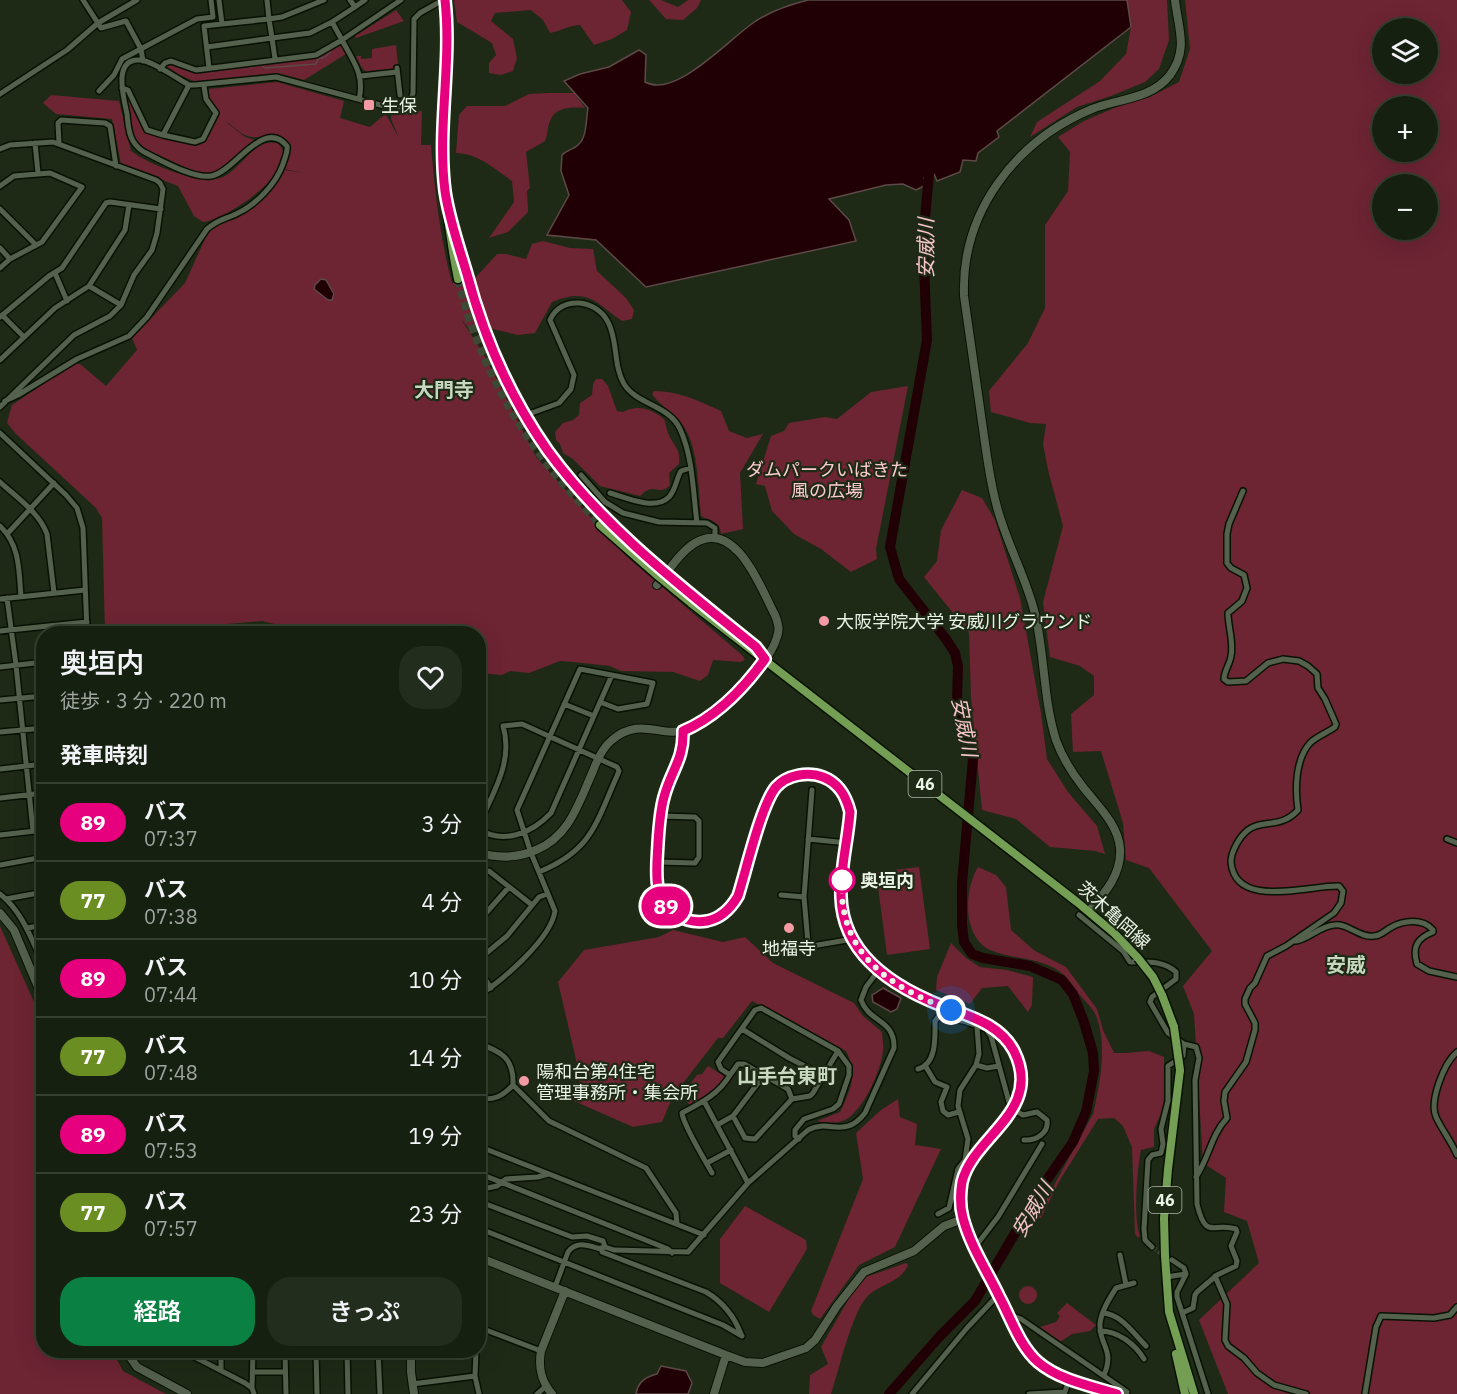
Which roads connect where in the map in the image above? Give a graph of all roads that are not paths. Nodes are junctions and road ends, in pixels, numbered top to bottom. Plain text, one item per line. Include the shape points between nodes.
1 (83, 0) edge
2 (136, 0) edge
3 (211, 0) edge
4 (219, 0) edge
5 (267, 0) edge
6 (323, 0) edge
7 (350, 0) edge
8 (365, 0) edge
9 (401, 0) edge
10 (444, 0) edge
11 (1175, 0) edge
12 (355, 8) junction
13 (269, 19) junction
14 (98, 22) junction
15 (332, 22) junction
16 (222, 24) junction
17 (272, 39) junction
18 (342, 40) junction
19 (207, 47) junction
20 (141, 49) junction
21 (274, 59) junction
22 (143, 61) junction
23 (209, 68) junction
24 (160, 69) junction
25 (361, 76) junction
26 (189, 85) junction
27 (204, 86) junction
28 (122, 88) junction
29 (99, 91) dead end
30 (0, 94) edge
31 (400, 95) dead end
32 (359, 99) junction
33 (163, 135) junction
34 (34, 143) junction
35 (58, 143) junction
36 (0, 149) edge
37 (116, 166) junction
38 (38, 173) junction
39 (0, 186) edge
40 (129, 205) junction
41 (0, 209) edge
42 (161, 209) junction
43 (36, 244) junction
44 (455, 244) junction
45 (0, 248) edge
46 (10, 259) junction
47 (0, 268) edge
48 (55, 273) junction
49 (468, 277) tunnel mouth
50 (458, 279) tunnel mouth
51 (88, 286) junction
52 (67, 301) junction
53 (121, 305) junction
54 (1, 316) edge
55 (24, 337) junction
56 (0, 360) edge
57 (5, 401) junction
58 (0, 406) edge
59 (529, 414) dead end
60 (0, 432) edge
61 (690, 468) junction
62 (581, 475) dead end
63 (0, 482) edge
64 (54, 483) junction
65 (1243, 491) dead end
66 (610, 493) dead end
67 (30, 509) junction
68 (604, 522) tunnel mouth
69 (697, 523) junction
70 (0, 526) edge
71 (8, 533) junction
72 (715, 538) junction
73 (659, 577) junction
74 (85, 590) junction
75 (54, 593) junction
76 (21, 597) junction
77 (3, 598) edge
78 (87, 622) junction
79 (49, 626) edge
80 (87, 626) edge
81 (36, 627) edge
82 (11, 630) junction
83 (0, 631) edge
84 (765, 659) junction
85 (36, 663) edge
86 (16, 665) junction
87 (0, 667) edge
88 (612, 675) junction
89 (36, 697) edge
90 (18, 698) junction
91 (0, 700) edge
92 (600, 702) junction
93 (564, 704) junction
94 (594, 716) junction
95 (36, 729) edge
96 (22, 730) junction
97 (683, 731) junction
98 (0, 732) edge
99 (550, 736) junction
100 (580, 749) junction
101 (598, 758) junction
102 (36, 765) edge
103 (25, 766) junction
104 (0, 769) edge
105 (812, 790) dead end
106 (29, 795) junction
107 (36, 795) edge
108 (0, 798) edge
109 (486, 809) edge
110 (660, 816) junction
111 (33, 831) junction
112 (36, 831) edge
113 (486, 831) edge
114 (524, 833) junction
115 (0, 835) edge
116 (808, 839) junction
117 (1447, 839) dead end
118 (848, 843) junction
119 (1457, 843) edge
120 (486, 853) edge
121 (531, 853) junction
122 (36, 858) edge
123 (657, 862) junction
124 (0, 865) edge
125 (486, 872) edge
126 (539, 872) junction
127 (509, 887) junction
128 (36, 893) edge
129 (0, 894) edge
130 (547, 894) junction
131 (781, 895) dead end
132 (804, 897) junction
133 (6, 899) junction
134 (532, 905) junction
135 (1089, 911) junction
136 (0, 913) edge
137 (486, 913) edge
138 (1080, 915) dead end
139 (36, 926) edge
140 (27, 928) junction
141 (853, 939) junction
142 (1294, 940) junction
143 (36, 947) edge
144 (486, 953) edge
145 (879, 971) junction
146 (1457, 977) edge
147 (36, 980) edge
148 (486, 981) edge
149 (491, 988) junction
150 (486, 991) edge
151 (977, 1027) junction
152 (987, 1027) junction
153 (742, 1029) junction
154 (1184, 1044) junction
155 (486, 1046) edge
156 (838, 1051) junction
157 (1457, 1052) edge
158 (976, 1065) junction
159 (999, 1066) junction
160 (926, 1067) junction
161 (918, 1069) dead end
162 (730, 1075) junction
163 (764, 1075) junction
164 (824, 1076) junction
165 (513, 1085) junction
166 (486, 1098) edge
167 (792, 1099) junction
168 (704, 1101) junction
169 (1011, 1106) junction
170 (959, 1112) junction
171 (733, 1116) junction
172 (717, 1125) junction
173 (799, 1139) junction
174 (1024, 1140) dead end
175 (1042, 1144) dead end
176 (486, 1149) edge
177 (731, 1150) junction
178 (1457, 1155) edge
179 (967, 1162) junction
180 (707, 1163) junction
181 (548, 1173) junction
182 (712, 1173) dead end
183 (486, 1176) edge
184 (1196, 1177) junction
185 (502, 1182) junction
186 (748, 1183) junction
187 (486, 1188) edge
188 (1146, 1193) junction
189 (1166, 1194) junction
190 (486, 1203) edge
191 (938, 1214) dead end
192 (963, 1219) junction
193 (676, 1224) junction
194 (486, 1231) edge
195 (704, 1235) junction
196 (1152, 1247) tunnel mouth
197 (603, 1248) junction
198 (976, 1250) junction
199 (672, 1253) junction
200 (1120, 1255) dead end
201 (486, 1260) edge
202 (1172, 1260) tunnel mouth
203 (565, 1262) junction
204 (1186, 1274) junction
205 (1166, 1276) junction
206 (1215, 1276) junction
207 (1134, 1283) dead end
208 (1126, 1284) junction
209 (555, 1287) junction
210 (565, 1291) junction
211 (998, 1293) junction
212 (1457, 1306) edge
213 (1103, 1313) junction
214 (1182, 1313) junction
215 (1008, 1314) junction
216 (486, 1330) edge
217 (1173, 1330) junction
218 (1100, 1331) junction
219 (1146, 1346) dead end
220 (541, 1351) junction
221 (726, 1355) junction
222 (130, 1358) edge
223 (200, 1358) edge
224 (221, 1358) edge
225 (253, 1358) edge
226 (285, 1358) edge
227 (316, 1358) edge
228 (347, 1358) edge
229 (378, 1358) edge
230 (410, 1358) edge
231 (476, 1358) edge
232 (1144, 1359) dead end
233 (221, 1370) junction
234 (253, 1372) junction
235 (285, 1372) junction
236 (1104, 1375) junction
237 (475, 1376) junction
238 (1069, 1378) junction
239 (412, 1384) junction
240 (546, 1386) junction
241 (253, 1391) edge
242 (187, 1394) edge
243 (286, 1394) edge
244 (317, 1394) edge
245 (348, 1394) edge
246 (380, 1394) edge
247 (414, 1394) edge
248 (479, 1394) edge
249 (537, 1394) edge
250 (552, 1394) edge
251 (714, 1394) edge
252 (912, 1394) edge
253 (1029, 1394) edge
254 (1118, 1394) edge
255 (1126, 1394) edge
256 (1185, 1394) edge
257 (1194, 1394) edge
258 (1208, 1394) edge
259 (1306, 1394) edge
260 (1365, 1394) edge

1 - 14 street
2 - 14 street
3 - 20 street via 213,17 197,19
4 - 16 street
5 - 13 street
6 - 13 street
7 - 12 street
8 - 12 street
9 - 18 street
10 - 32 street via 414,19 413,93 409,102 394,108
10 - 44 main road via 448,40 445,190
11 - 135 street via 1181,30 1180,54 1170,75 1160,85 1140,94 1065,122 1035,143 989,196 970,237 964,263 964,296 991,483 1002,527 1032,604 1043,652 1052,725 1065,759 1114,827 1120,849 1117,873
12 - 15 street
13 - 16 street
13 - 17 street
14 - 20 street via 101,28 126,21
14 - 30 street via 67,50
15 - 17 street via 310,33
15 - 18 street
16 - 19 street via 204,26
17 - 19 street
17 - 21 street
18 - 21 street via 315,55
18 - 25 street
19 - 23 street
20 - 22 street
20 - 29 street via 121,61
21 - 23 street
22 - 24 street
22 - 28 street via 126,65
23 - 24 street via 192,70 171,61
24 - 26 street
25 - 31 street via 397,70
25 - 32 street
26 - 27 street
26 - 33 street
27 - 32 street via 276,77
27 - 33 street via 206,99 216,113 203,139 195,142
28 - 33 street via 128,90 147,130
28 - 57 street via 134,144 196,175 223,172 254,144 268,138 277,137 284,142 287,154 270,188 207,229 147,317 129,336 77,359
34 - 35 street
34 - 36 street
34 - 38 street
35 - 37 street
35 - 37 street via 61,120 105,123 110,126
37 - 42 street via 160,183
38 - 39 street via 14,176
38 - 43 street via 50,173 82,187 42,242
40 - 42 street
40 - 48 street via 106,203
40 - 51 street via 124,230
41 - 43 street
42 - 53 street via 152,250 134,275
43 - 46 street
44 - 49 main road
44 - 50 main road
45 - 46 street
46 - 47 street
48 - 52 street
48 - 54 street
51 - 52 street
51 - 53 street
52 - 55 street
53 - 57 street via 110,316 74,335
54 - 55 street
55 - 56 street
57 - 58 street
59 - 61 street via 559,403 571,389 574,375 550,320 554,311 563,305 591,305 609,322 624,383 678,425 686,442
60 - 64 street
61 - 66 street via 681,471 674,490 659,503
61 - 69 street
62 - 69 street via 604,502 623,513 659,522
63 - 67 street
64 - 67 street
64 - 74 street via 81,518
65 - 142 street via 1229,524 1227,563 1244,575 1247,588 1242,601 1228,613 1232,654 1224,679 1246,681 1275,660 1299,661 1317,674 1318,688 1336,724 1312,742 1301,759 1298,810 1282,822 1250,828 1231,857 1236,879 1252,890 1285,892 1339,886 1343,891 1334,913
67 - 71 street
67 - 75 street via 47,534
68 - 73 main road, 茨木亀岡線 / 46
69 - 72 street via 712,525
70 - 71 street
71 - 76 street via 17,556
72 - 73 street via 693,544
72 - 84 street via 734,546 745,560 775,615 779,631
73 - 84 main road, 茨木亀岡線 / 46, bridge
74 - 75 street
74 - 78 street
75 - 76 street
76 - 77 street
77 - 82 street
78 - 79 street
78 - 80 street
81 - 82 street
82 - 83 street
82 - 86 street
84 - 97 street via 709,717
84 - 135 main road, 茨木亀岡線 / 46
85 - 86 street
86 - 87 street
86 - 90 street
88 - 92 street
88 - 92 street via 653,683 647,704 618,709
88 - 93 street via 580,669
89 - 90 street
90 - 91 street
90 - 96 street
92 - 94 street
93 - 94 street
93 - 99 street
94 - 100 street
95 - 96 street
96 - 98 street
96 - 103 street
97 - 101 street via 634,729 612,740
97 - 110 street via 681,755 664,795
99 - 100 street
99 - 109 street via 522,724 503,726 506,762
99 - 114 street via 517,810
100 - 101 street
100 - 114 street via 551,813
101 - 121 street via 569,823 554,840
101 - 126 street via 617,766 619,771 596,822 573,854
102 - 103 street
103 - 104 street
103 - 106 street
105 - 116 street
106 - 107 street
106 - 108 street
106 - 111 street
110 - 123 street
110 - 123 street via 695,817 699,821 699,857 695,863
111 - 112 street
111 - 115 street
113 - 114 street via 498,836
114 - 121 street
116 - 118 street
116 - 132 street
117 - 119 street
118 - 123 street via 850,812 840,788 827,778 802,774 784,781 772,793 738,896 720,916 686,921 669,910 657,887
118 - 141 street via 841,897
120 - 121 street via 509,857
121 - 126 street
122 - 124 street
125 - 127 street
126 - 130 street
127 - 134 street
127 - 137 street
128 - 133 street
129 - 133 street
130 - 134 street
130 - 149 street via 554,916 529,954
131 - 132 street
132 - 141 street via 808,943 812,946
133 - 140 street
134 - 144 street via 507,936
135 - 189 main road, 茨木亀岡線 / 46, bridge via 1121,939 1156,981 1174,1027 1180,1070
136 - 147 street via 14,930
138 - 154 street via 1123,951 1130,962 1159,963 1176,972 1176,979 1150,1002 1163,1027
139 - 140 street
140 - 143 street
141 - 145 street
142 - 146 street via 1332,925 1371,937 1394,925 1416,921 1433,930 1417,942 1417,964
142 - 184 street via 1267,956 1245,999 1255,1030 1246,1062 1225,1092 1227,1118 1212,1140
145 - 152 street via 915,994
145 - 173 street via 861,1000 868,1012 889,1029 894,1048 872,1101 854,1125 814,1127
148 - 149 street
149 - 150 street
151 - 152 street
151 - 158 street via 980,1048
151 - 160 street via 938,1017
152 - 159 street
152 - 169 street via 1004,1038 1019,1065 1021,1081
153 - 156 street via 755,1010 761,1008
153 - 162 street via 718,1062
153 - 164 street
154 - 184 street via 1196,1047 1199,1058 1195,1080
154 - 188 street via 1183,1056 1168,1066 1168,1101 1160,1136 1163,1144 1161,1153 1148,1160
155 - 165 street via 509,1062
156 - 164 street
156 - 173 street via 846,1060 849,1074 839,1104 799,1124 795,1136
157 - 178 street via 1441,1077 1434,1107
158 - 159 street
158 - 170 street via 960,1090
159 - 169 street
160 - 161 street
160 - 170 street via 935,1082 947,1087 941,1102 943,1111 948,1115
162 - 163 street via 738,1064
162 - 168 street
163 - 167 street via 788,1089
163 - 171 street
164 - 167 street via 813,1094
165 - 166 street via 495,1099
165 - 193 street via 549,1121 646,1168 676,1213
167 - 171 street via 755,1139 746,1138
168 - 172 street
168 - 180 street via 682,1113 682,1121
169 - 174 street via 1023,1115 1037,1112 1047,1120 1046,1130 1038,1138
169 - 179 street via 999,1129
170 - 179 street via 968,1138
171 - 172 street
172 - 177 street
173 - 186 street
175 - 198 street
176 - 181 street
177 - 180 street
177 - 186 street
179 - 191 street via 958,1169 949,1208
179 - 192 street via 960,1193
180 - 182 street
181 - 185 street
181 - 193 street
183 - 185 street
184 - 206 street via 1197,1204 1204,1223 1215,1229 1234,1228 1237,1232 1231,1246 1236,1266
185 - 187 street
185 - 199 street
186 - 195 street
188 - 189 street
188 - 196 street via 1145,1240
189 - 205 main road, 茨木亀岡線 / 46
190 - 197 street via 572,1237 603,1241
192 - 198 street
192 - 221 street via 944,1226 914,1251 864,1272 806,1348 763,1363
193 - 195 street
194 - 203 street
195 - 199 street via 689,1252
197 - 199 street
197 - 203 street via 576,1245 569,1250
197 - 203 street via 602,1252 720,1300 742,1336
198 - 211 street
200 - 208 street
201 - 209 street
202 - 204 street
203 - 209 street
204 - 205 street
204 - 214 street via 1177,1292
205 - 217 main road, 茨木亀岡線 / 46
206 - 214 street via 1195,1295 1193,1308
206 - 259 street via 1227,1304 1228,1346 1274,1385
207 - 208 street
208 - 213 street via 1116,1288
209 - 210 street
210 - 220 street
210 - 221 street
211 - 215 street
211 - 252 street
212 - 260 street via 1450,1315 1434,1318 1381,1316
213 - 218 street
213 - 219 street via 1119,1318
214 - 258 street
215 - 236 street
215 - 238 street via 1033,1357 1049,1370
216 - 220 street
217 - 256 main road, 茨木亀岡線 / 46
217 - 257 main road, 茨木亀岡線 / 46
218 - 232 street via 1114,1332
218 - 236 street via 1109,1360
220 - 240 street via 540,1366
221 - 251 street
222 - 242 street via 137,1367
223 - 233 street
224 - 233 street
225 - 234 street
226 - 235 street
227 - 244 street
228 - 245 street
229 - 246 street
230 - 239 street
231 - 237 street
233 - 241 street
234 - 235 street
234 - 241 street
235 - 243 street
236 - 255 street
237 - 239 street
237 - 248 street
238 - 253 street via 1065,1392
238 - 254 street
239 - 247 street
240 - 249 street
240 - 250 street

